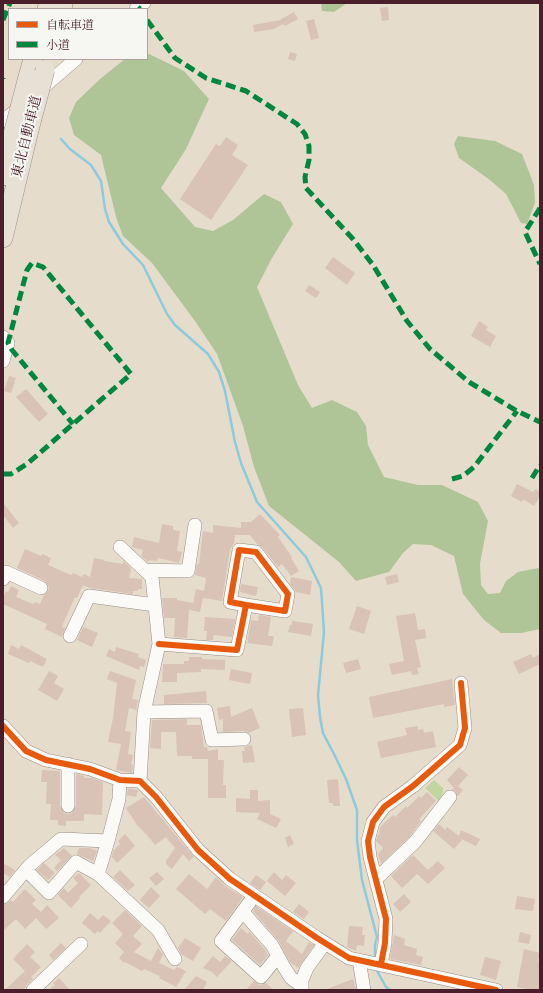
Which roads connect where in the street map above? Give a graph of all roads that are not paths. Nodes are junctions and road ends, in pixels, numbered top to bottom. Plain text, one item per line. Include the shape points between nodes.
1 (75, 60) edge
2 (38, 66) edge
3 (8, 128) edge
4 (3, 176) edge
5 (3, 238) edge
6 (3, 337) edge
7 (3, 361) edge
8 (195, 525) dead end
9 (120, 547) dead end
10 (145, 570) junction
11 (3, 579) edge
12 (41, 588) dead end
13 (155, 605) junction
14 (246, 606) junction
15 (70, 636) dead end
16 (159, 644) junction
17 (461, 683) dead end
18 (144, 712) junction
19 (3, 726) edge
20 (244, 739) dead end
21 (68, 764) junction
22 (120, 780) junction
23 (140, 781) junction
24 (450, 797) dead end
25 (68, 806) dead end
26 (108, 841) junction
27 (26, 870) junction
28 (98, 874) junction
29 (376, 879) junction
30 (254, 896) junction
31 (3, 897) edge
32 (243, 912) junction
33 (81, 944) dead end
34 (325, 944) junction
35 (278, 956) junction
36 (175, 959) dead end
37 (359, 960) junction
38 (381, 964) junction
39 (442, 978) junction
40 (302, 988) edge
41 (33, 990) edge
42 (364, 990) edge
43 (453, 990) edge
44 (496, 990) edge

1 - 3 street
2 - 3 highway, 東北自動車道, bridge
2 - 5 highway, 東北自動車道, bridge via 30,126
3 - 4 highway, 東北自動車道
6 - 7 street via 8,343
8 - 10 street via 188,572
9 - 10 street
10 - 13 street via 152,577
11 - 12 street via 6,572
13 - 15 street via 90,596
13 - 16 street
14 - 14 street via 230,602 239,550 256,552 288,594 285,611
14 - 16 street via 237,650
16 - 18 street
17 - 29 street via 465,728 460,745 384,808 373,822 368,841
18 - 20 street via 206,710 212,740
18 - 23 street
19 - 21 street via 26,751 46,760
21 - 22 street
21 - 25 street
22 - 23 street
22 - 26 street via 119,799
23 - 30 street via 198,850 230,879
24 - 29 street via 415,842
26 - 27 street via 61,839
26 - 28 street
27 - 28 street via 49,893 76,862
27 - 31 street
28 - 36 street via 158,930
29 - 38 street via 386,919
30 - 32 street
30 - 34 street
32 - 35 street via 272,945
32 - 35 street via 221,941 261,977
33 - 41 street
34 - 37 street via 349,958
34 - 40 street via 307,968
35 - 40 street
37 - 38 street
37 - 42 street
38 - 39 street
39 - 43 street
39 - 44 street

